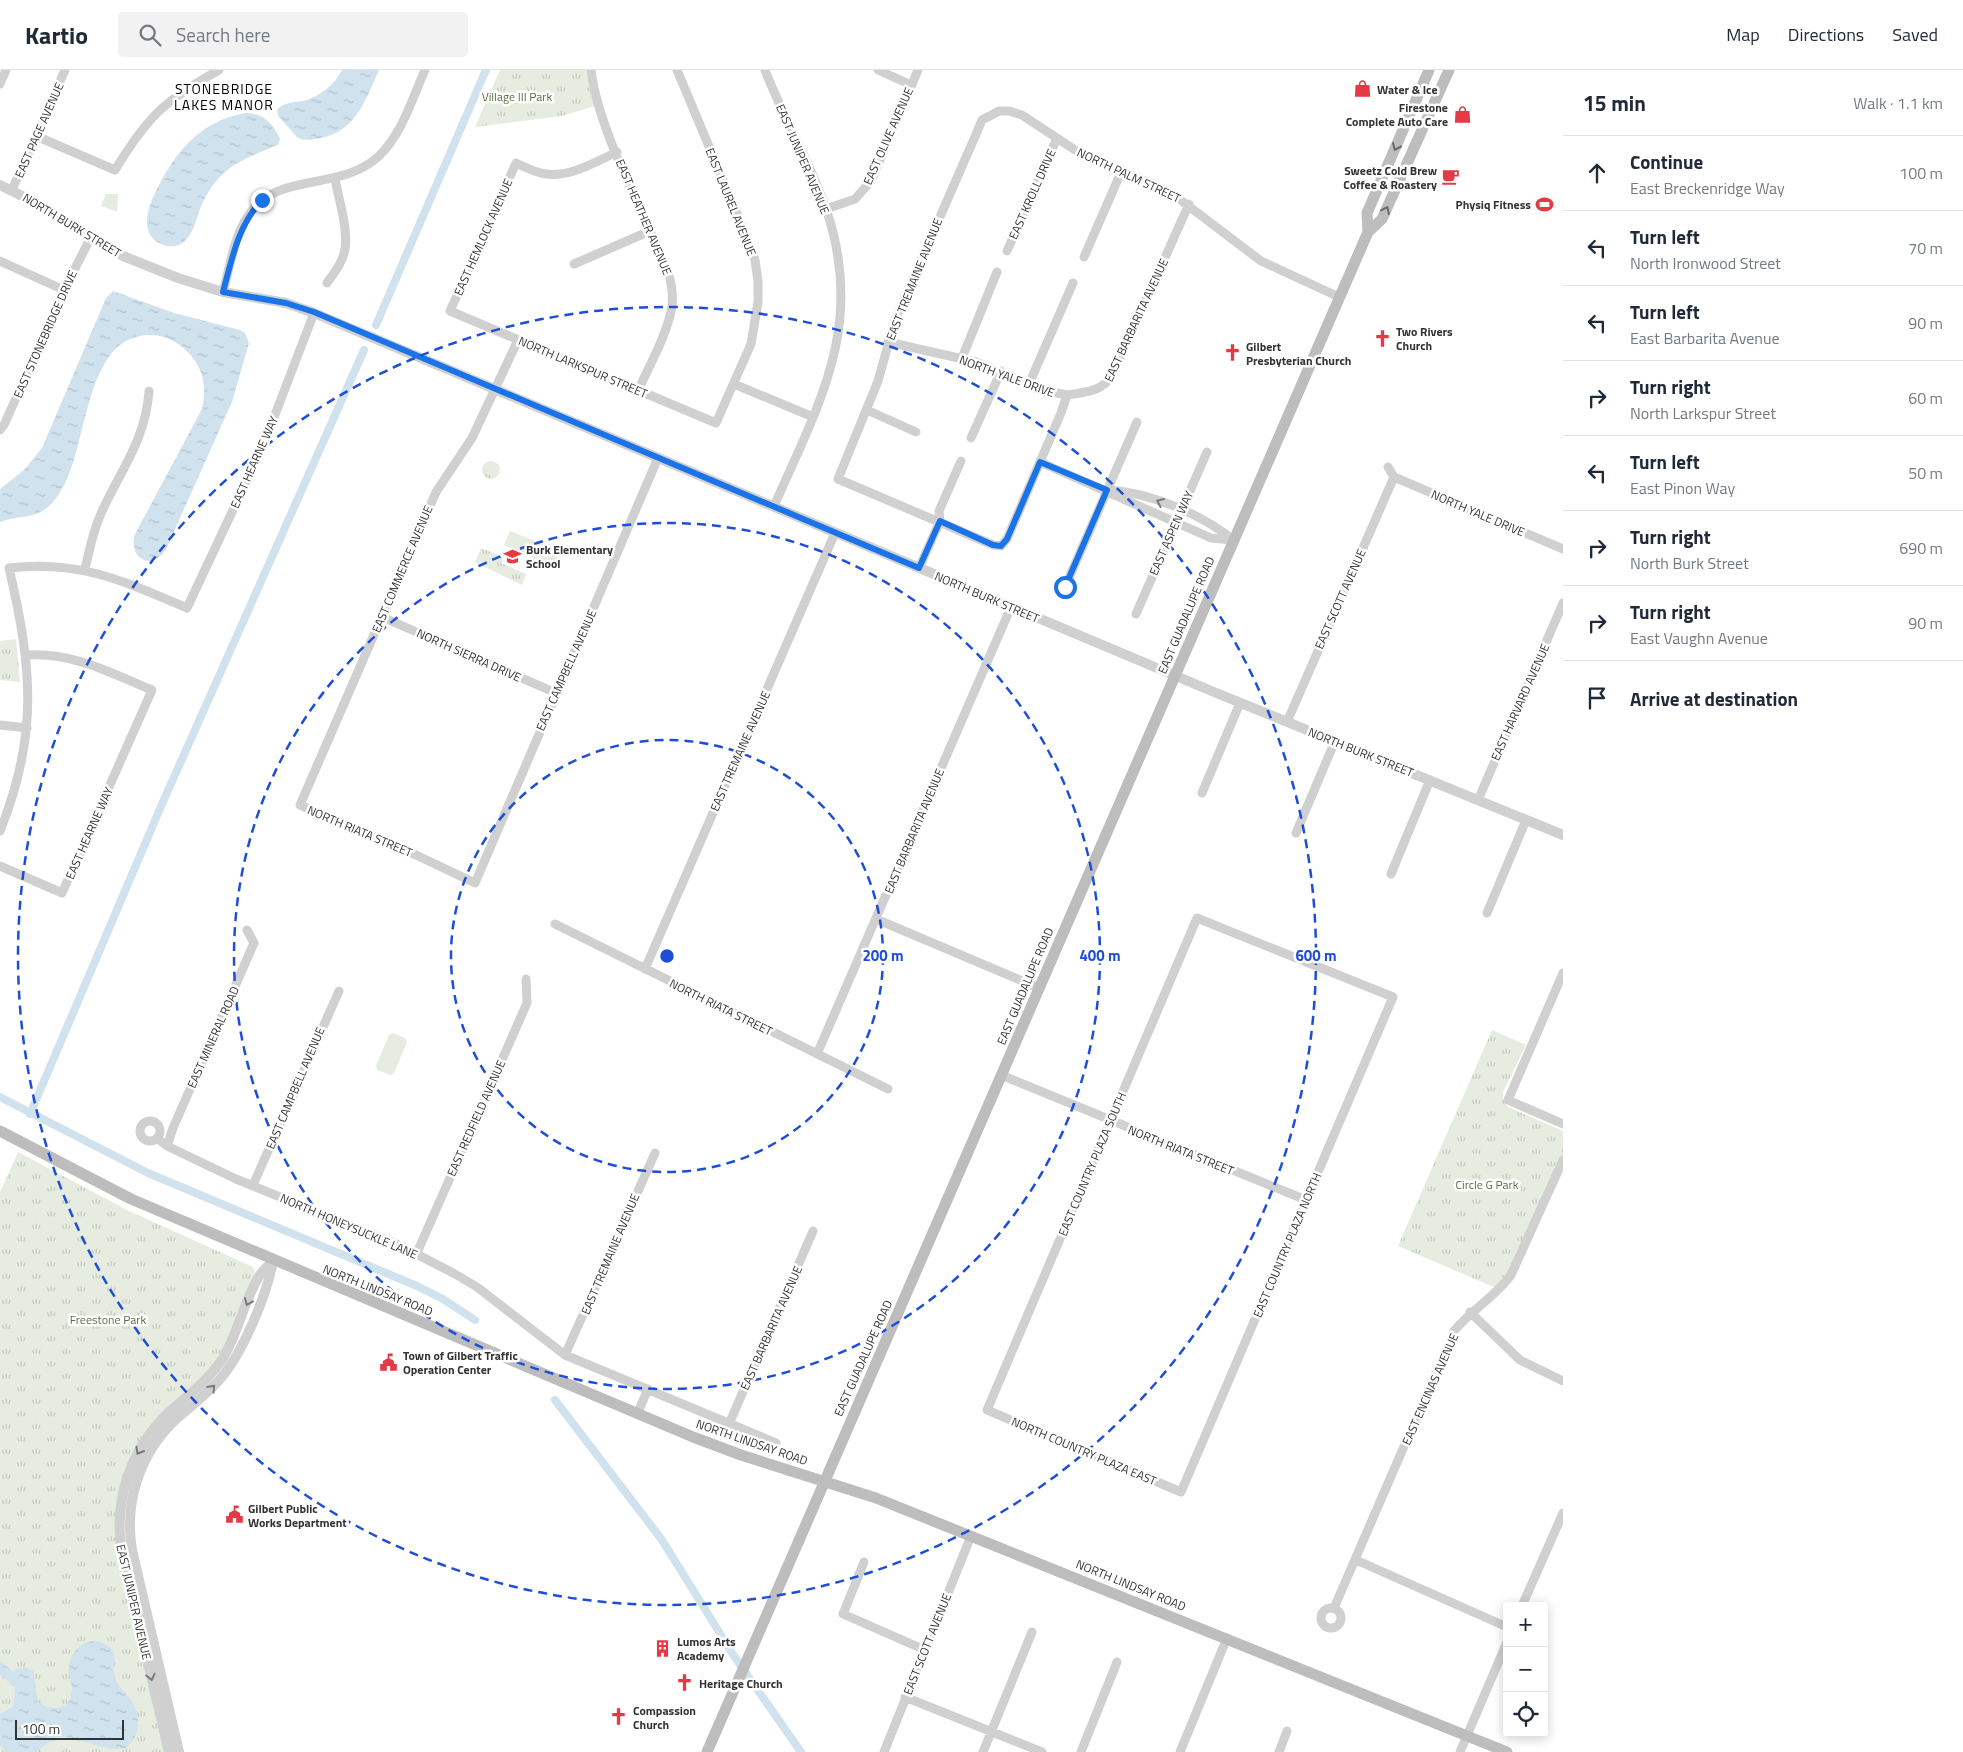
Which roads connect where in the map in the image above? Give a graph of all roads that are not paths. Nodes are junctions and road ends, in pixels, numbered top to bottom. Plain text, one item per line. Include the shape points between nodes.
1 (6, 70) edge
2 (65, 70) edge
3 (219, 70) edge
4 (425, 70) edge
5 (591, 70) edge
6 (677, 70) edge
7 (765, 70) edge
8 (878, 70) edge
9 (918, 70) edge
10 (1429, 70) edge
11 (1449, 70) edge
12 (0, 84) edge
13 (911, 85) junction
14 (991, 114) joint
15 (36, 136) junction
16 (1057, 138) junction
17 (616, 152) junction
18 (1122, 170) junction
19 (335, 179) junction
20 (0, 185) edge
21 (12, 190) junction
22 (1189, 204) junction
23 (826, 209) junction
24 (650, 231) junction
25 (1368, 232) junction
26 (91, 237) junction
27 (1007, 251) dead end
28 (1084, 257) dead end
29 (0, 261) edge
30 (574, 264) dead end
31 (997, 272) dead end
32 (327, 283) dead end
33 (1073, 284) dead end
34 (64, 290) junction
35 (223, 292) junction
36 (1339, 297) junction
37 (450, 311) joint
38 (314, 312) junction
39 (518, 340) junction
40 (888, 342) junction
41 (962, 358) junction
42 (1000, 372) junction
43 (734, 384) junction
44 (1029, 384) junction
45 (497, 390) junction
46 (149, 391) dead end
47 (638, 391) junction
48 (1067, 395) junction
49 (867, 410) junction
50 (813, 417) junction
51 (716, 422) joint
52 (1137, 422) dead end
53 (0, 430) edge
54 (916, 432) dead end
55 (971, 438) dead end
56 (1207, 452) dead end
57 (658, 458) junction
58 (961, 461) dead end
59 (1040, 462) junction
60 (1388, 467) dead end
61 (1394, 477) junction
62 (1107, 490) junction
63 (774, 506) junction
64 (1181, 510) junction
65 (940, 521) junction
66 (1176, 523) junction
67 (835, 532) junction
68 (1233, 540) junction
69 (1563, 549) edge
70 (919, 568) junction
71 (84, 569) junction
72 (1065, 587) dead end
73 (1563, 604) edge
74 (1011, 607) junction
75 (1136, 614) dead end
76 (382, 617) junction
77 (27, 655) junction
78 (1175, 676) junction
79 (556, 693) junction
80 (1240, 703) junction
81 (1287, 722) junction
82 (0, 725) edge
83 (27, 728) junction
84 (1335, 741) junction
85 (1430, 780) junction
86 (1202, 793) dead end
87 (1478, 800) junction
88 (300, 805) joint
89 (1526, 820) junction
90 (0, 831) edge
91 (1296, 833) dead end
92 (1563, 835) edge
93 (0, 866) edge
94 (1391, 874) dead end
95 (474, 882) joint
96 (1487, 913) dead end
97 (876, 919) junction
98 (555, 924) dead end
99 (247, 930) dead end
100 (645, 969) junction
101 (1563, 974) edge
102 (526, 979) dead end
103 (1039, 988) junction
104 (339, 991) dead end
105 (1393, 997) joint
106 (817, 1054) junction
107 (1001, 1075) junction
108 (888, 1089) dead end
109 (1110, 1121) junction
110 (1563, 1124) edge
111 (0, 1130) edge
112 (157, 1138) dead end
113 (167, 1146) junction
114 (656, 1153) dead end
115 (1563, 1160) edge
116 (253, 1186) junction
117 (1306, 1200) junction
118 (813, 1231) dead end
119 (416, 1255) junction
120 (273, 1261) junction
121 (1470, 1312) junction
122 (565, 1355) junction
123 (1563, 1381) edge
124 (648, 1389) junction
125 (987, 1410) joint
126 (638, 1412) junction
127 (729, 1424) junction
128 (776, 1443) dead end
129 (824, 1481) junction
130 (1180, 1492) joint
131 (1563, 1512) edge
132 (1554, 1534) junction
133 (971, 1536) junction
134 (1563, 1539) edge
135 (1356, 1560) junction
136 (864, 1562) dead end
137 (1524, 1602) edge
138 (1334, 1608) dead end
139 (1503, 1625) edge
140 (1032, 1632) dead end
141 (1226, 1638) junction
142 (1505, 1647) edge
143 (924, 1650) junction
144 (1117, 1662) dead end
145 (905, 1697) junction
146 (1288, 1731) dead end
147 (991, 1732) junction
148 (1466, 1735) junction
149 (168, 1752) edge
150 (179, 1752) edge
151 (707, 1752) edge
152 (884, 1752) edge
153 (983, 1752) edge
154 (1042, 1752) edge
155 (1081, 1752) edge
156 (1180, 1752) edge
157 (1279, 1752) edge
158 (1460, 1752) edge
159 (1507, 1752) edge

1 - 12 street
2 - 15 street, EAST PAGE AVENUE
3 - 15 street via 159,108 142,127 115,170
4 - 19 street via 398,132 388,146 366,165
5 - 17 street, EAST HEATHER AVENUE via 599,105
6 - 43 street, EAST LAUREL AVENUE via 755,260 756,324
7 - 23 street, EAST JUNIPER AVENUE
8 - 13 street
9 - 13 street, EAST OLIVE AVENUE
10 -> 25 main road, EAST GUADALUPE ROAD via 1367,213
25 -> 11 main road, EAST GUADALUPE ROAD via 1382,220
13 - 23 street, EAST OLIVE AVENUE via 871,181 855,199
14 - 16 street, NORTH PALM STREET via 1004,110 1015,112
14 - 40 street, EAST TREMAINE AVENUE via 982,120 976,132
15 - 21 street, EAST PAGE AVENUE
16 - 18 street, NORTH PALM STREET via 1075,150
16 - 27 street, EAST KROLL DRIVE
17 - 24 street, EAST HEATHER AVENUE
17 - 37 street, EAST HEMLOCK AVENUE via 574,172 559,174 544,174 516,163
18 - 22 street, NORTH PALM STREET
18 - 28 street
19 - 32 street via 343,217 345,249
19 - 35 street via 277,190 249,213
20 - 21 street, NORTH BURK STREET
21 - 26 street, NORTH BURK STREET
22 - 36 street, NORTH PALM STREET via 1261,261
22 - 48 street, EAST BARBARITA AVENUE via 1106,386
23 - 50 street, EAST JUNIPER AVENUE via 836,246 842,312 833,362
24 - 30 street
24 - 47 street, EAST HEATHER AVENUE via 667,266 672,307
25 - 36 main road, EAST GUADALUPE ROAD
26 - 34 street, EAST STONEBRIDGE DRIVE
26 - 35 street, NORTH BURK STREET via 123,256
29 - 34 street
31 - 41 street
33 - 44 street
34 - 53 street, EAST STONEBRIDGE DRIVE
35 - 38 street, NORTH BURK STREET via 286,303
36 - 68 main road, EAST GUADALUPE ROAD
37 - 39 street, NORTH LARKSPUR STREET
38 - 45 street, NORTH BURK STREET
38 - 71 street, EAST HEARNE WAY via 262,446 188,608
39 - 45 street, EAST COMMERCE AVENUE
39 - 47 street, NORTH LARKSPUR STREET
40 - 41 street, NORTH YALE DRIVE
40 - 49 street, EAST TREMAINE AVENUE
41 - 42 street, NORTH YALE DRIVE
42 - 44 street, NORTH YALE DRIVE
42 - 55 street
43 - 50 street
43 - 51 street, EAST LAUREL AVENUE
44 - 48 street, NORTH YALE DRIVE via 1053,394
45 - 57 street, NORTH BURK STREET
45 - 76 street, EAST COMMERCE AVENUE via 472,438 436,492
46 - 71 street via 137,446 103,509
47 - 51 street, NORTH LARKSPUR STREET
48 - 59 street
49 - 54 street
49 - 65 street, EAST TREMAINE AVENUE via 838,479
50 - 63 street, EAST JUNIPER AVENUE
52 - 62 street
56 - 64 street, EAST ASPEN WAY
57 - 63 street, NORTH BURK STREET
57 - 79 street, EAST CAMPBELL AVENUE
58 - 65 street via 939,511
59 - 62 street
59 - 65 street via 1001,546
60 - 61 street
61 - 69 street, NORTH YALE DRIVE
61 - 81 street, EAST SCOTT AVENUE
64 -> 62 street via 1140,494
62 - 66 street
62 - 72 street
63 - 67 street, NORTH BURK STREET
64 - 66 street, EAST ASPEN WAY
64 - 68 street via 1218,527
65 - 70 street
66 - 68 street via 1211,538
66 - 75 street, EAST ASPEN WAY
67 - 70 street, NORTH BURK STREET
67 - 100 street, EAST TREMAINE AVENUE
68 - 78 main road, EAST GUADALUPE ROAD
70 - 74 street, NORTH BURK STREET
71 - 77 street via 33,565 9,568
73 - 87 street, EAST HARVARD AVENUE
74 - 78 street, NORTH BURK STREET
74 - 97 street, EAST BARBARITA AVENUE
76 - 79 street, NORTH SIERRA DRIVE
76 - 88 street, EAST COMMERCE AVENUE
77 - 83 street
77 - 93 street, EAST HEARNE WAY via 45,654 88,662 152,690 62,893
78 - 80 street, NORTH BURK STREET
78 - 103 main road, EAST GUADALUPE ROAD
79 - 95 street, EAST CAMPBELL AVENUE
80 - 81 street, NORTH BURK STREET
80 - 86 street
81 - 84 street, NORTH BURK STREET
82 - 83 street
83 - 90 street via 24,756
84 - 85 street, NORTH BURK STREET
84 - 91 street
85 - 87 street, NORTH BURK STREET
85 - 94 street
87 - 89 street, NORTH BURK STREET
88 - 95 street, NORTH RIATA STREET
89 - 92 street, NORTH BURK STREET
89 - 96 street
97 - 103 street
97 - 106 street, EAST BARBARITA AVENUE
98 - 100 street, NORTH RIATA STREET
99 - 113 street, EAST MINERAL ROAD via 254,943
100 - 106 street, NORTH RIATA STREET
101 - 110 street via 1508,1100
102 - 119 street, EAST REDFIELD AVENUE via 526,1003
103 - 107 main road, EAST GUADALUPE ROAD
104 - 116 street, EAST CAMPBELL AVENUE
105 - 109 street, EAST COUNTRY PLAZA SOUTH via 1197,918
105 - 117 street, EAST COUNTRY PLAZA NORTH
106 - 108 street, NORTH RIATA STREET
107 - 109 street, NORTH RIATA STREET
107 - 129 main road, EAST GUADALUPE ROAD
109 - 117 street, NORTH RIATA STREET
109 - 125 street, EAST COUNTRY PLAZA SOUTH
111 - 120 main road, NORTH LINDSAY ROAD via 131,1199
112 - 113 street, NORTH HONEYSUCKLE LANE
113 - 116 street, NORTH HONEYSUCKLE LANE
114 - 122 street, EAST TREMAINE AVENUE
115 - 121 street, EAST ENCINAS AVENUE via 1512,1275
116 - 119 street, NORTH HONEYSUCKLE LANE
117 - 130 street, EAST COUNTRY PLAZA NORTH
118 - 127 street, EAST BARBARITA AVENUE
119 - 122 street, NORTH HONEYSUCKLE LANE via 477,1288
120 - 126 main road, NORTH LINDSAY ROAD
120 -> 149 street, EAST JUNIPER AVENUE via 260,1274 224,1356 208,1378 168,1413 149,1435 133,1461 124,1489 119,1521 122,1552
150 -> 120 street, EAST JUNIPER AVENUE via 132,1550 129,1524 133,1495 140,1470 155,1443 175,1420 210,1390 232,1362 270,1278
121 - 123 street via 1520,1360
121 - 135 street, EAST ENCINAS AVENUE via 1454,1331
122 - 124 street, NORTH HONEYSUCKLE LANE
124 - 126 street
124 - 127 street, NORTH HONEYSUCKLE LANE
125 - 130 street, NORTH COUNTRY PLAZA EAST
126 - 129 main road, NORTH LINDSAY ROAD via 741,1455
127 - 128 street, NORTH HONEYSUCKLE LANE
129 - 133 main road, NORTH LINDSAY ROAD
129 - 151 main road, EAST GUADALUPE ROAD
131 - 132 street
132 - 134 street
132 - 137 street
133 - 141 main road, NORTH LINDSAY ROAD
133 - 143 street, EAST SCOTT AVENUE
135 - 138 street, EAST ENCINAS AVENUE
135 - 139 street
136 - 143 street via 843,1614
140 - 147 street
141 - 148 main road, NORTH LINDSAY ROAD
141 - 156 street
142 - 148 street
143 - 145 street, EAST SCOTT AVENUE
144 - 155 street
145 - 147 street
145 - 152 street, EAST SCOTT AVENUE
146 - 157 street
147 - 153 street
147 - 154 street
148 - 158 street
148 - 159 main road, NORTH LINDSAY ROAD

